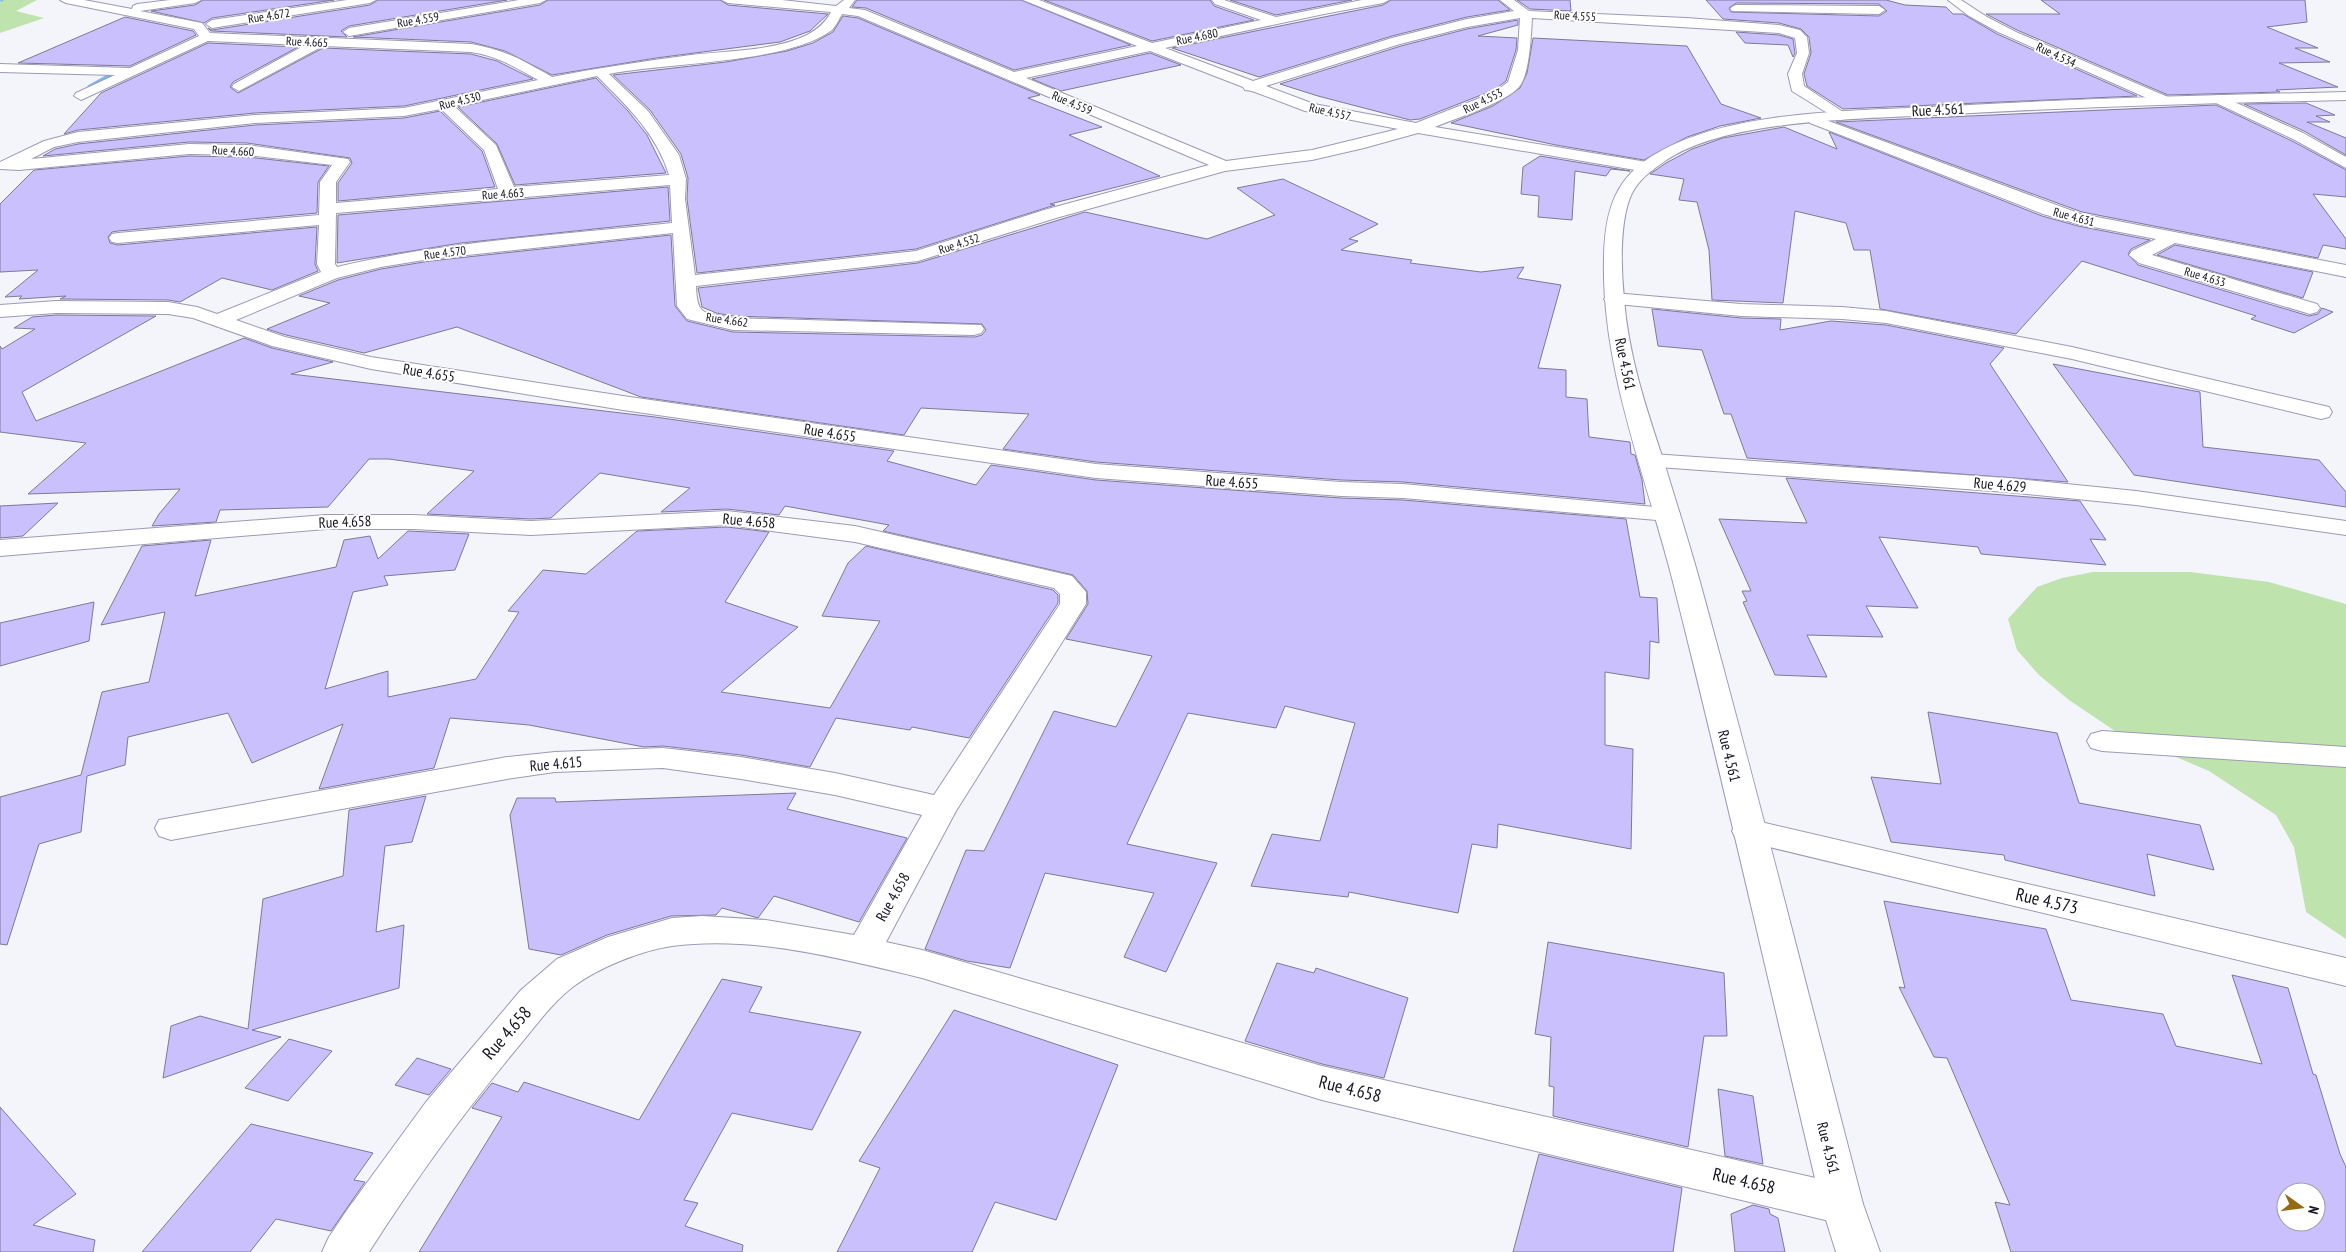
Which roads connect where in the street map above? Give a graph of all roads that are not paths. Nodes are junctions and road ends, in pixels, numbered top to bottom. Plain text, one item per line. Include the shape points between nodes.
1 (66, 0) edge
2 (195, 0) edge
3 (370, 0) edge
4 (540, 0) edge
5 (728, 0) edge
6 (852, 0) edge
7 (1029, 0) edge
8 (1218, 0) edge
9 (1383, 0) edge
10 (1506, 0) edge
11 (1954, 0) edge
12 (1682, 9) dead end
13 (1721, 9) dead end
14 (838, 10) junction
15 (1879, 10) dead end
16 (116, 11) junction
17 (407, 11) dead end
18 (1526, 14) junction
19 (424, 19) junction
20 (1275, 21) junction
21 (1686, 22) junction
22 (202, 31) junction
23 (296, 42) junction
24 (318, 43) junction
25 (1152, 46) junction
26 (0, 68) edge
27 (131, 71) junction
28 (600, 72) junction
29 (1011, 77) junction
30 (550, 82) junction
31 (239, 87) dead end
32 (1250, 87) junction
33 (81, 96) dead end
34 (2346, 96) edge
35 (2219, 99) junction
36 (2163, 100) junction
37 (444, 104) junction
38 (1842, 116) junction
39 (1814, 119) junction
40 (1418, 128) junction
41 (48, 144) joint
42 (2346, 163) edge
43 (1224, 166) junction
44 (1647, 167) junction
45 (3, 168) edge
46 (678, 178) junction
47 (508, 193) junction
48 (327, 214) junction
49 (680, 227) junction
50 (118, 238) dead end
51 (2172, 238) junction
52 (2346, 271) edge
53 (332, 274) junction
54 (686, 282) junction
55 (1614, 299) junction
56 (2310, 308) dead end
57 (0, 311) edge
58 (219, 320) junction
59 (974, 329) dead end
60 (2321, 412) dead end
61 (1652, 461) junction
62 (1668, 514) junction
63 (2346, 528) edge
64 (0, 548) edge
65 (2102, 741) dead end
66 (2346, 758) edge
67 (942, 808) junction
68 (171, 828) dead end
69 (1748, 831) junction
70 (864, 950) junction
71 (2346, 972) edge
72 (1842, 1204) junction
73 (344, 1252) edge
74 (1858, 1252) edge

1 - 16 street, Rue 4.665
2 - 16 street
3 - 22 street, Rue 4.672
4 - 19 street, Rue 4.559
5 - 14 street, Rue 4.559
6 - 14 street, Rue 4.530
7 - 25 street, Rue 4.557
8 - 20 street
9 - 20 street, Rue 4.680
10 - 18 street
11 - 36 street, Rue 4.534 via 1988,24
12 - 21 street
13 - 15 street
14 - 28 street, Rue 4.530 via 830,26 810,38 787,45
14 - 29 street, Rue 4.559 via 861,14
16 - 22 street, Rue 4.665
17 - 19 street
18 - 21 street, Rue 4.555
18 - 32 street, Rue 4.555 via 1466,22
18 - 40 street, Rue 4.553 via 1524,50 1514,84 1485,102
19 - 23 street, Rue 4.559
20 - 25 street, Rue 4.680
21 - 38 street, Rue 4.555 via 1796,33 1801,37 1803,53 1795,74 1797,88
22 - 23 street, Rue 4.665
22 - 27 street
23 - 24 street, Rue 4.665
24 - 30 street, Rue 4.665 via 471,48 495,52
24 - 31 street
25 - 29 street, Rue 4.680
25 - 32 street, Rue 4.557
26 - 27 street
27 - 33 street
28 - 30 street, Rue 4.530
28 - 46 street, Rue 4.662 via 643,114 671,155
29 - 43 street, Rue 4.559
30 - 37 street, Rue 4.530
32 - 40 street, Rue 4.557 via 1310,108
34 - 35 street, Rue 4.561
35 - 36 street, Rue 4.561
35 - 42 street via 2298,136
36 - 38 street, Rue 4.561
37 - 41 street, Rue 4.530 via 404,112 228,122
37 - 47 street via 491,148
38 - 39 street, Rue 4.561
39 - 44 street, Rue 4.561 via 1722,132 1662,156
39 - 51 street, Rue 4.631 via 2048,210
40 - 43 street via 1337,151
40 - 44 street, Rue 4.557
41 - 45 street, Rue 4.660
43 - 54 street, Rue 4.532 via 1050,214 918,256
44 - 55 street, Rue 4.561 via 1628,184 1618,211 1613,253
45 - 48 street, Rue 4.660 via 189,149 247,150 332,159 342,162 328,182
46 - 47 street, Rue 4.663
46 - 49 street, Rue 4.662
47 - 48 street, Rue 4.663 via 392,201
48 - 50 street, Rue 4.663
48 - 53 street, Rue 4.660 via 326,264
49 - 53 street, Rue 4.570 via 430,254
49 - 54 street, Rue 4.662
51 - 52 street, Rue 4.631
51 - 56 street, Rue 4.633 via 2138,255
53 - 58 street, Rue 4.570
54 - 59 street, Rue 4.662 via 687,306 694,314 734,324
55 - 60 street via 1741,310 1886,317 2072,353
55 - 61 street, Rue 4.561 via 1631,394
57 - 58 street, Rue 4.655 via 134,306 197,313
58 - 62 street, Rue 4.655 via 279,342 380,365 1096,471
61 - 62 street, Rue 4.561
61 - 63 street, Rue 4.629 via 2007,485 2145,499
62 - 69 street, Rue 4.561
64 - 67 street, Rue 4.658 via 326,522 396,521 531,528 727,518 855,534 1063,582 1073,592 1073,604
65 - 66 street
67 - 68 street, Rue 4.615 via 835,784 663,758 555,762 507,768
67 - 70 street, Rue 4.658
69 - 71 street, Rue 4.573
69 - 72 street, Rue 4.561
70 - 72 street, Rue 4.658 via 922,964 1322,1082
70 - 73 street, Rue 4.658 via 739,929 671,932 620,948 570,969 541,993 471,1075
72 - 74 street, Rue 4.561

